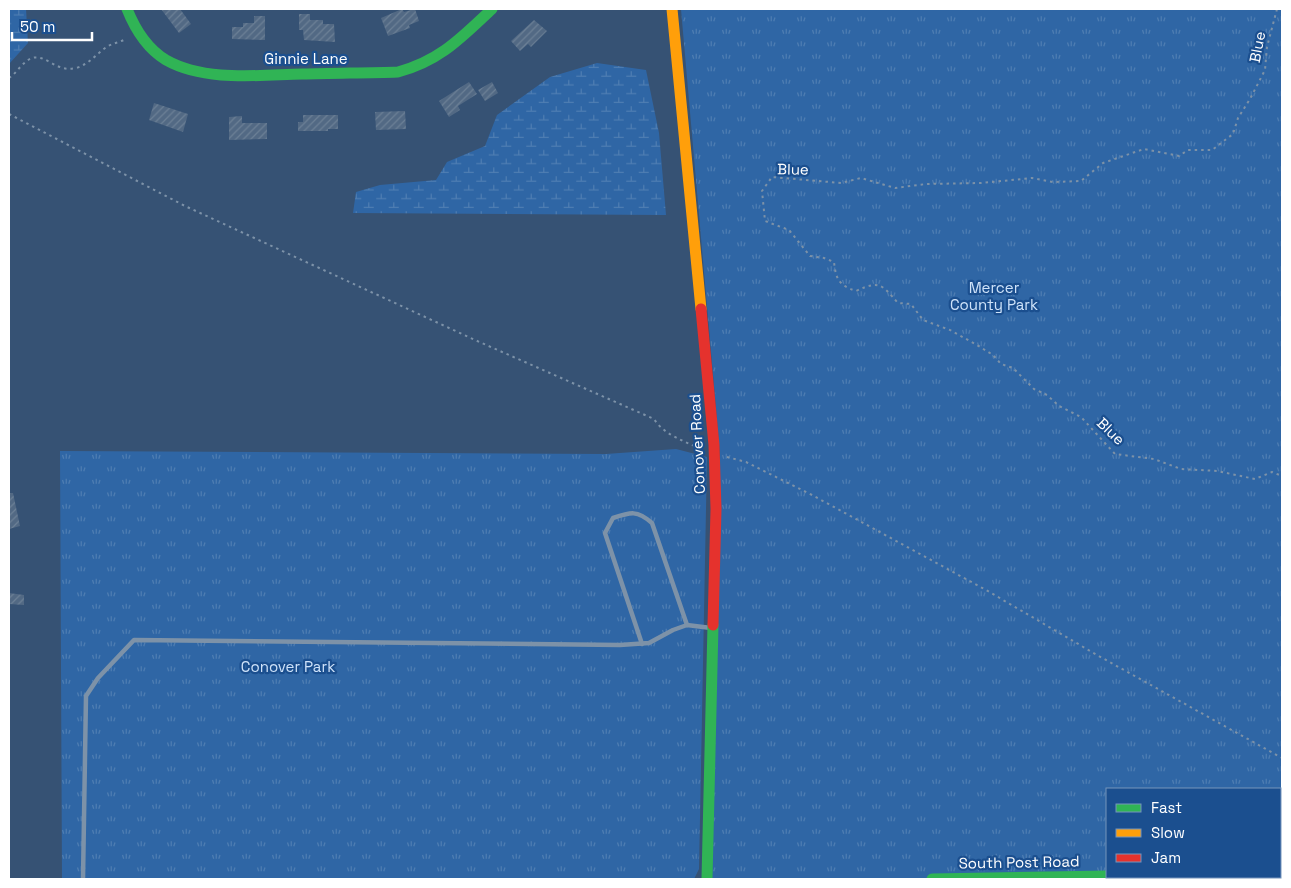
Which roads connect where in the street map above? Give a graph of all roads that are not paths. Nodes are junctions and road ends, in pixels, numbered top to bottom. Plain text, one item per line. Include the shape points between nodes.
1 (127, 9) edge
2 (492, 9) edge
3 (672, 9) edge
4 (687, 625) junction
5 (713, 628) junction
6 (642, 644) junction
7 (1106, 876) edge
8 (83, 879) edge
9 (707, 879) edge
10 (932, 879) edge

1 - 2 street, Ginnie Lane via 140,36 154,52 168,61 204,73 263,74 413,70 440,57
3 - 5 street, Conover Road via 711,402 716,509
4 - 5 lane
4 - 6 lane
4 - 6 lane via 652,523 642,514 628,513 613,518 605,532
5 - 9 street, Conover Road
6 - 8 lane via 134,640 98,678 86,696
7 - 10 street, South Post Road

